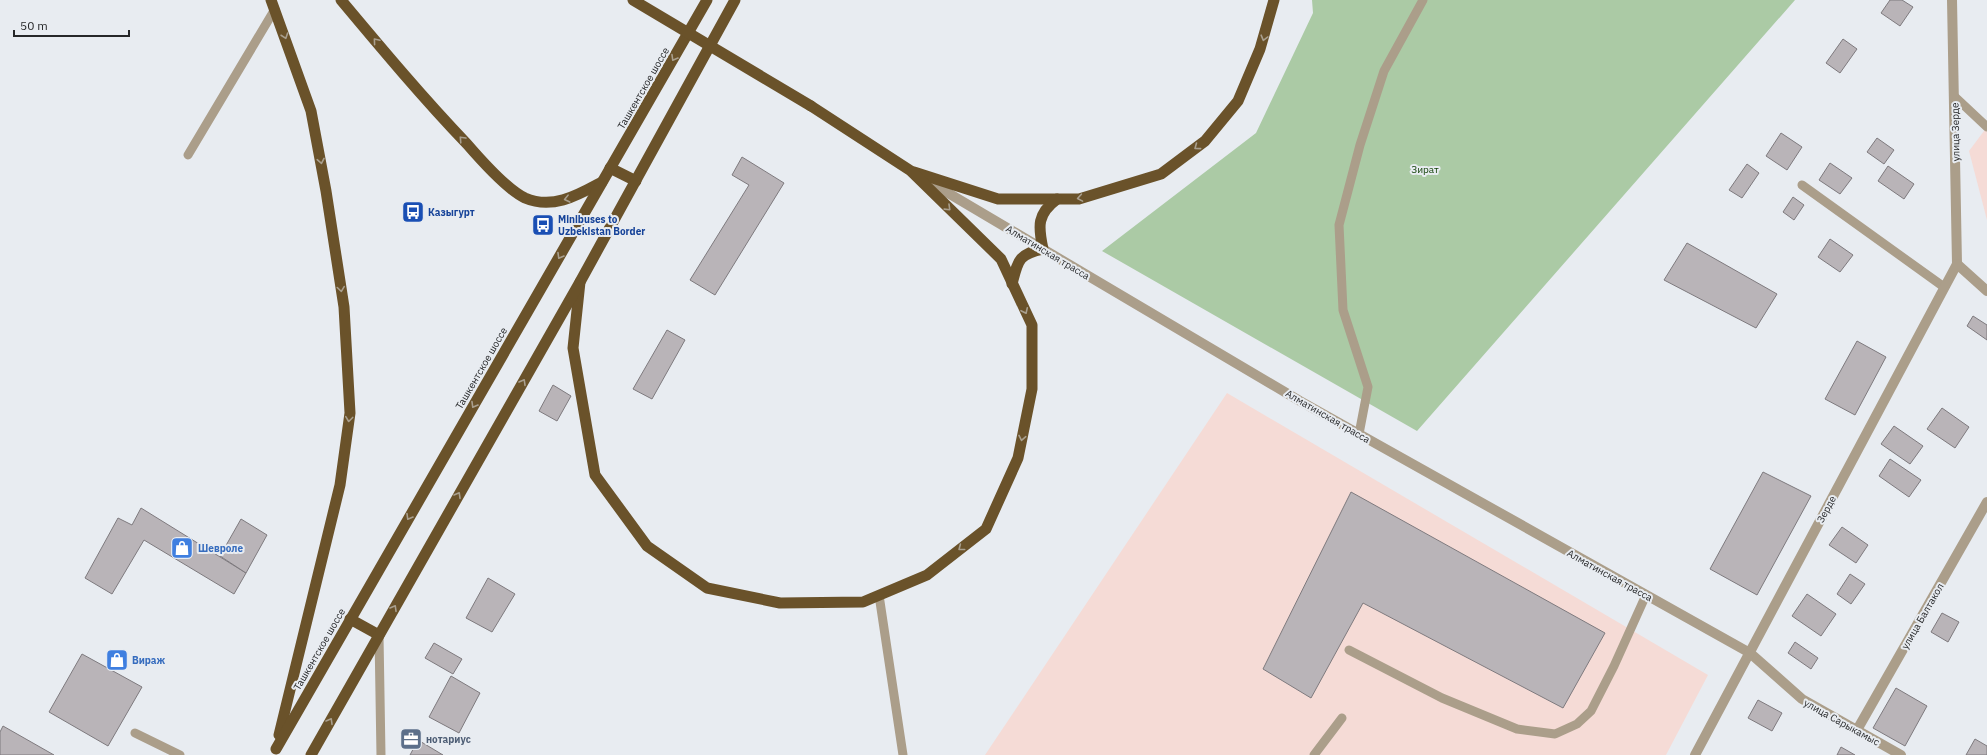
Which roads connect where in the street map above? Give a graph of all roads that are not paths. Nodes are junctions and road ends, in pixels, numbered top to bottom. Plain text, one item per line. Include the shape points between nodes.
1 (341, 0) edge
2 (633, 0) edge
3 (707, 0) edge
4 (735, 0) edge
5 (1274, 0) edge
6 (1423, 0) edge
7 (1952, 0) edge
8 (273, 5) edge
9 (1954, 96) junction
10 (1987, 127) edge
11 (188, 154) dead end
12 (610, 168) junction
13 (911, 171) junction
14 (636, 181) junction
15 (602, 182) junction
16 (1802, 186) dead end
17 (1057, 199) junction
18 (1043, 249) junction
19 (1957, 264) junction
20 (580, 282) junction
21 (1012, 284) junction
22 (1944, 286) junction
23 (1987, 291) edge
24 (1359, 434) junction
25 (1987, 502) edge
26 (879, 595) junction
27 (1646, 595) junction
28 (350, 619) junction
29 (379, 635) junction
30 (1349, 650) dead end
31 (1750, 653) junction
32 (1342, 718) dead end
33 (1857, 730) junction
34 (135, 733) dead end
35 (274, 752) edge
36 (1698, 754) edge
37 (180, 755) edge
38 (311, 755) edge
39 (381, 755) edge
40 (903, 755) edge
41 (1314, 755) edge
42 (1901, 755) edge

15 -> 1 highway via 572,198 550,203 519,194 488,167 427,102
2 - 13 highway, bridge via 811,106
3 -> 12 highway, Ташкентское шоссе
4 - 14 highway
5 -> 17 highway via 1260,49 1238,101 1205,141 1161,174 1079,199
6 - 24 lane via 1384,71 1360,145 1339,225 1343,310 1368,386
7 - 9 street, улица Зерде
8 - 11 lane
8 -> 35 highway via 311,111 325,184 344,307 350,413 340,485
9 - 10 lane
9 - 19 street, улица Зерде
12 - 14 highway
12 - 15 highway, Ташкентское шоссе
13 - 17 highway via 998,199
13 - 18 street, Алматинская трасса
13 -> 21 highway via 1001,259
14 - 20 highway
15 -> 28 highway, Ташкентское шоссе
16 - 22 lane
17 - 18 highway via 1046,207 1040,218
18 - 21 highway via 1028,252 1018,260
18 - 24 street, Алматинская трасса
19 - 22 street, Зерде
19 - 23 street
20 - 26 highway via 573,348 595,474 647,546 707,588 780,604 863,602
29 -> 20 highway
21 -> 26 highway via 1032,325 1032,389 1018,458 986,528 928,575
22 - 31 street, Зерде
24 - 27 street, Алматинская трасса
25 - 33 street, улица Балтакол
26 - 40 lane
27 - 30 lane via 1591,711 1577,724 1555,734 1517,729 1442,698
27 - 31 street, Алматинская трасса
28 - 29 highway
28 - 35 highway, Ташкентское шоссе
38 -> 29 highway
29 - 39 lane
31 - 33 street, улица Сарыкамыс via 1802,699
31 - 36 street, Зерде
32 - 41 lane
33 - 42 street, улица Сарыкамыс
34 - 37 lane

